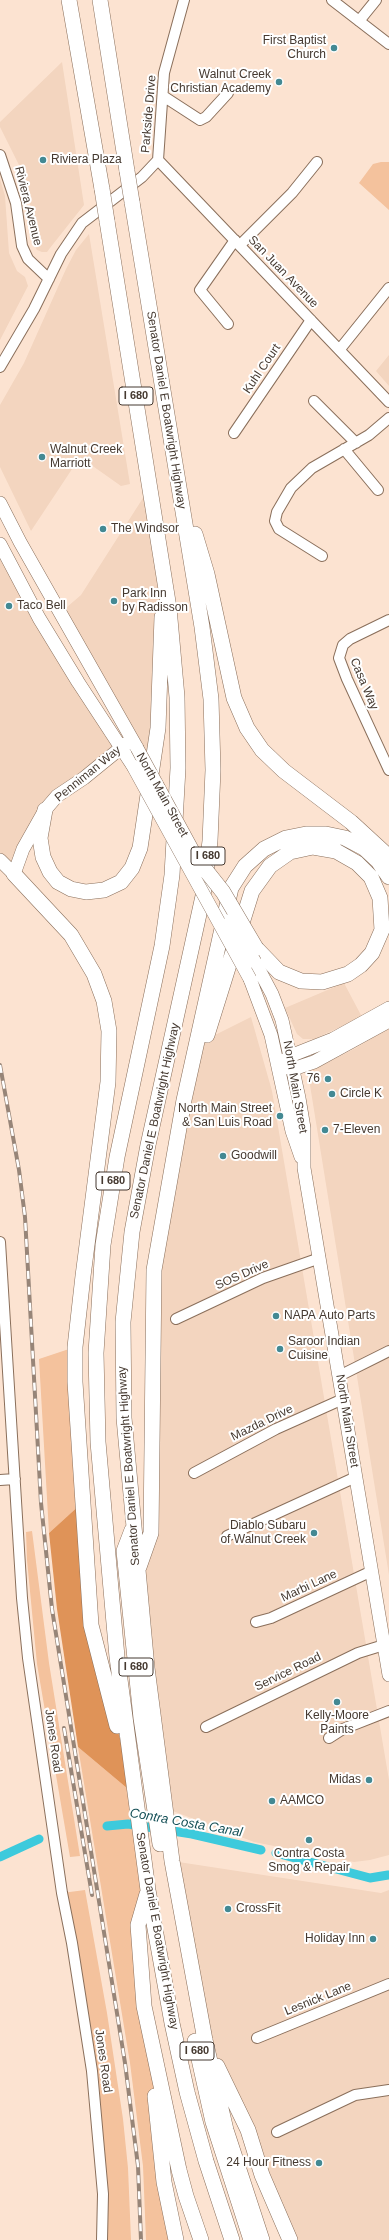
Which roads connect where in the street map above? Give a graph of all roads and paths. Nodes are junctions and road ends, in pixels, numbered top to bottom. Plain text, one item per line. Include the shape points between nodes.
1 (69, 0) edge
2 (184, 0) edge
3 (332, 0) edge
4 (376, 0) edge
5 (101, 4) edge
6 (359, 21) junction
7 (389, 44) edge
8 (228, 93) dead end
9 (163, 96) junction
10 (0, 155) edge
11 (158, 160) junction
12 (317, 162) dead end
13 (237, 243) junction
14 (49, 279) junction
15 (389, 288) edge
16 (311, 320) junction
17 (228, 324) dead end
18 (340, 349) junction
19 (0, 367) edge
20 (314, 402) dead end
21 (389, 402) edge
22 (389, 418) edge
23 (234, 433) dead end
24 (356, 443) junction
25 (344, 449) junction
26 (177, 475) junction
27 (378, 490) dead end
28 (0, 503) edge
29 (0, 544) edge
30 (322, 556) dead end
31 (164, 572) junction
32 (389, 620) edge
33 (130, 745) junction
34 (389, 770) edge
35 (45, 810) junction
36 (389, 857) edge
37 (0, 860) edge
38 (200, 863) joint
39 (14, 874) junction
40 (389, 877) edge
41 (255, 955) junction
42 (389, 1008) edge
43 (389, 1021) edge
44 (290, 1056) junction
45 (279, 1067) junction
46 (293, 1068) junction
47 (184, 1100) junction
48 (304, 1168) junction
49 (0, 1242) edge
50 (320, 1258) junction
51 (176, 1319) dead end
52 (389, 1351) edge
53 (339, 1376) junction
54 (343, 1399) junction
55 (194, 1473) dead end
56 (356, 1477) junction
57 (15, 1479) junction
58 (0, 1480) edge
59 (133, 1527) junction
60 (226, 1536) dead end
61 (372, 1571) junction
62 (136, 1573) junction
63 (256, 1622) dead end
64 (384, 1645) junction
65 (389, 1675) edge
66 (389, 1711) edge
67 (206, 1726) dead end
68 (329, 1738) dead end
69 (134, 1799) junction
70 (160, 1810) junction
71 (167, 1859) junction
72 (148, 1890) junction
73 (389, 1984) edge
74 (257, 2038) dead end
75 (151, 2040) junction
76 (205, 2040) junction
77 (389, 2090) edge
78 (277, 2132) dead end
79 (102, 2240) edge
80 (176, 2240) edge
81 (201, 2240) edge
82 (232, 2240) edge
83 (251, 2240) edge
84 (262, 2240) edge
85 (290, 2240) edge

1 - 31 highway, Senator Daniel E Boatwright Highway / I 680, bridge
2 - 9 street, Parkside Drive via 164,74
3 - 6 street
4 - 6 street
5 - 26 highway, Senator Daniel E Boatwright Highway / I 680, bridge
6 - 7 street
8 - 9 street via 206,117 200,120
9 - 11 street, Parkside Drive
10 - 14 street, Riviera Avenue via 16,203 22,246 28,259
11 - 13 street, San Juan Avenue
11 - 14 street, Parkside Drive via 142,177 82,223 61,254
12 - 13 street via 292,193
13 - 16 street, San Juan Avenue
13 - 17 street via 200,290
14 - 19 street, Parkside Drive
15 - 18 street
16 - 18 street, San Juan Avenue
16 - 23 street, Kuhl Court
18 - 21 street, San Juan Avenue
20 - 24 street
22 - 24 street
24 - 25 street
25 - 27 street
25 - 30 street via 312,468 291,488 277,512 275,521 279,529
26 - 36 highway via 207,574 234,698 247,728 262,750 284,771 351,822
26 - 59 highway, Senator Daniel E Boatwright Highway / I 680 via 208,674 213,734 213,787 209,854 203,896 144,1168 128,1268 123,1322 122,1382
28 - 33 main road, North Main Street
29 - 33 main road, North Main Street via 73,675
31 - 35 highway via 158,728 140,848 132,868 121,882 104,890 86,892 71,889 58,882 43,857 40,838
31 - 69 highway, Senator Daniel E Boatwright Highway / I 680 via 173,643 177,715 177,798 172,876 156,982 117,1156 109,1204 99,1280 96,1353 97,1425 104,1528
32 - 34 street, Casa Way via 350,639 340,651 341,665
33 - 35 main road, Penniman Way via 57,796
33 - 38 main road, North Main Street, bridge
33 - 45 main road, North Main Street, bridge via 133,766 250,979 266,1019
35 - 39 main road, Penniman Way via 23,849
37 - 39 main road
38 - 41 highway, bridge via 223,892
39 - 69 highway via 71,935 94,974 104,1001 109,1031 108,1082 81,1292 75,1347 75,1382 91,1625
40 - 47 highway via 378,861 364,848 345,838 326,834 286,838 264,849 245,866 231,888
41 - 44 main road, North Main Street via 277,1007
41 - 47 highway via 279,972 301,981 322,982 348,974 372,953 382,930 380,898 371,878 357,863 336,851 312,847 290,852 270,866 252,891 197,1070
42 - 44 main road via 333,1039
43 - 46 main road via 314,1062
44 - 45 main road
44 - 46 main road, North Main Street
45 - 46 main road
45 - 48 main road, North Main Street via 292,1131
46 - 48 main road, North Main Street via 304,1128
47 - 62 highway via 154,1270 151,1533
48 - 50 main road, North Main Street
49 - 57 street, Jones Road
50 - 51 street, SOS Drive via 263,1278
50 - 53 main road, North Main Street
52 - 53 street
53 - 54 main road, North Main Street
54 - 55 street, Mazda Drive via 276,1430
54 - 56 main road, North Main Street
56 - 60 street
56 - 61 main road, North Main Street
57 - 58 street
57 - 79 street, Jones Road via 28,1658 62,1893 94,2084 103,2194
59 - 62 highway, Senator Daniel E Boatwright Highway / I 680
59 - 70 highway, I 680 via 124,1551 141,1718
61 - 63 street, Marbi Lane
61 - 64 main road, North Main Street
62 - 70 highway, Senator Daniel E Boatwright Highway / I 680
64 - 65 main road, North Main Street
64 - 67 street, Service Road via 358,1653
66 - 68 street via 343,1729
69 - 72 highway, Senator Daniel E Boatwright Highway / I 680
70 - 71 highway, Senator Daniel E Boatwright Highway / I 680
71 - 76 highway, Senator Daniel E Boatwright Highway / I 680
71 - 83 highway, I 680 via 204,2085 223,2155
72 - 75 highway via 138,1925 144,2006
72 - 82 highway, Senator Daniel E Boatwright Highway / I 680 via 187,2092
73 - 74 street, Lesnick Lane
75 - 80 highway via 164,2182
75 - 81 highway via 181,2177
76 - 84 highway, Senator Daniel E Boatwright Highway / I 680 via 226,2130
76 - 85 highway via 248,2130 262,2175
77 - 78 street via 355,2095

